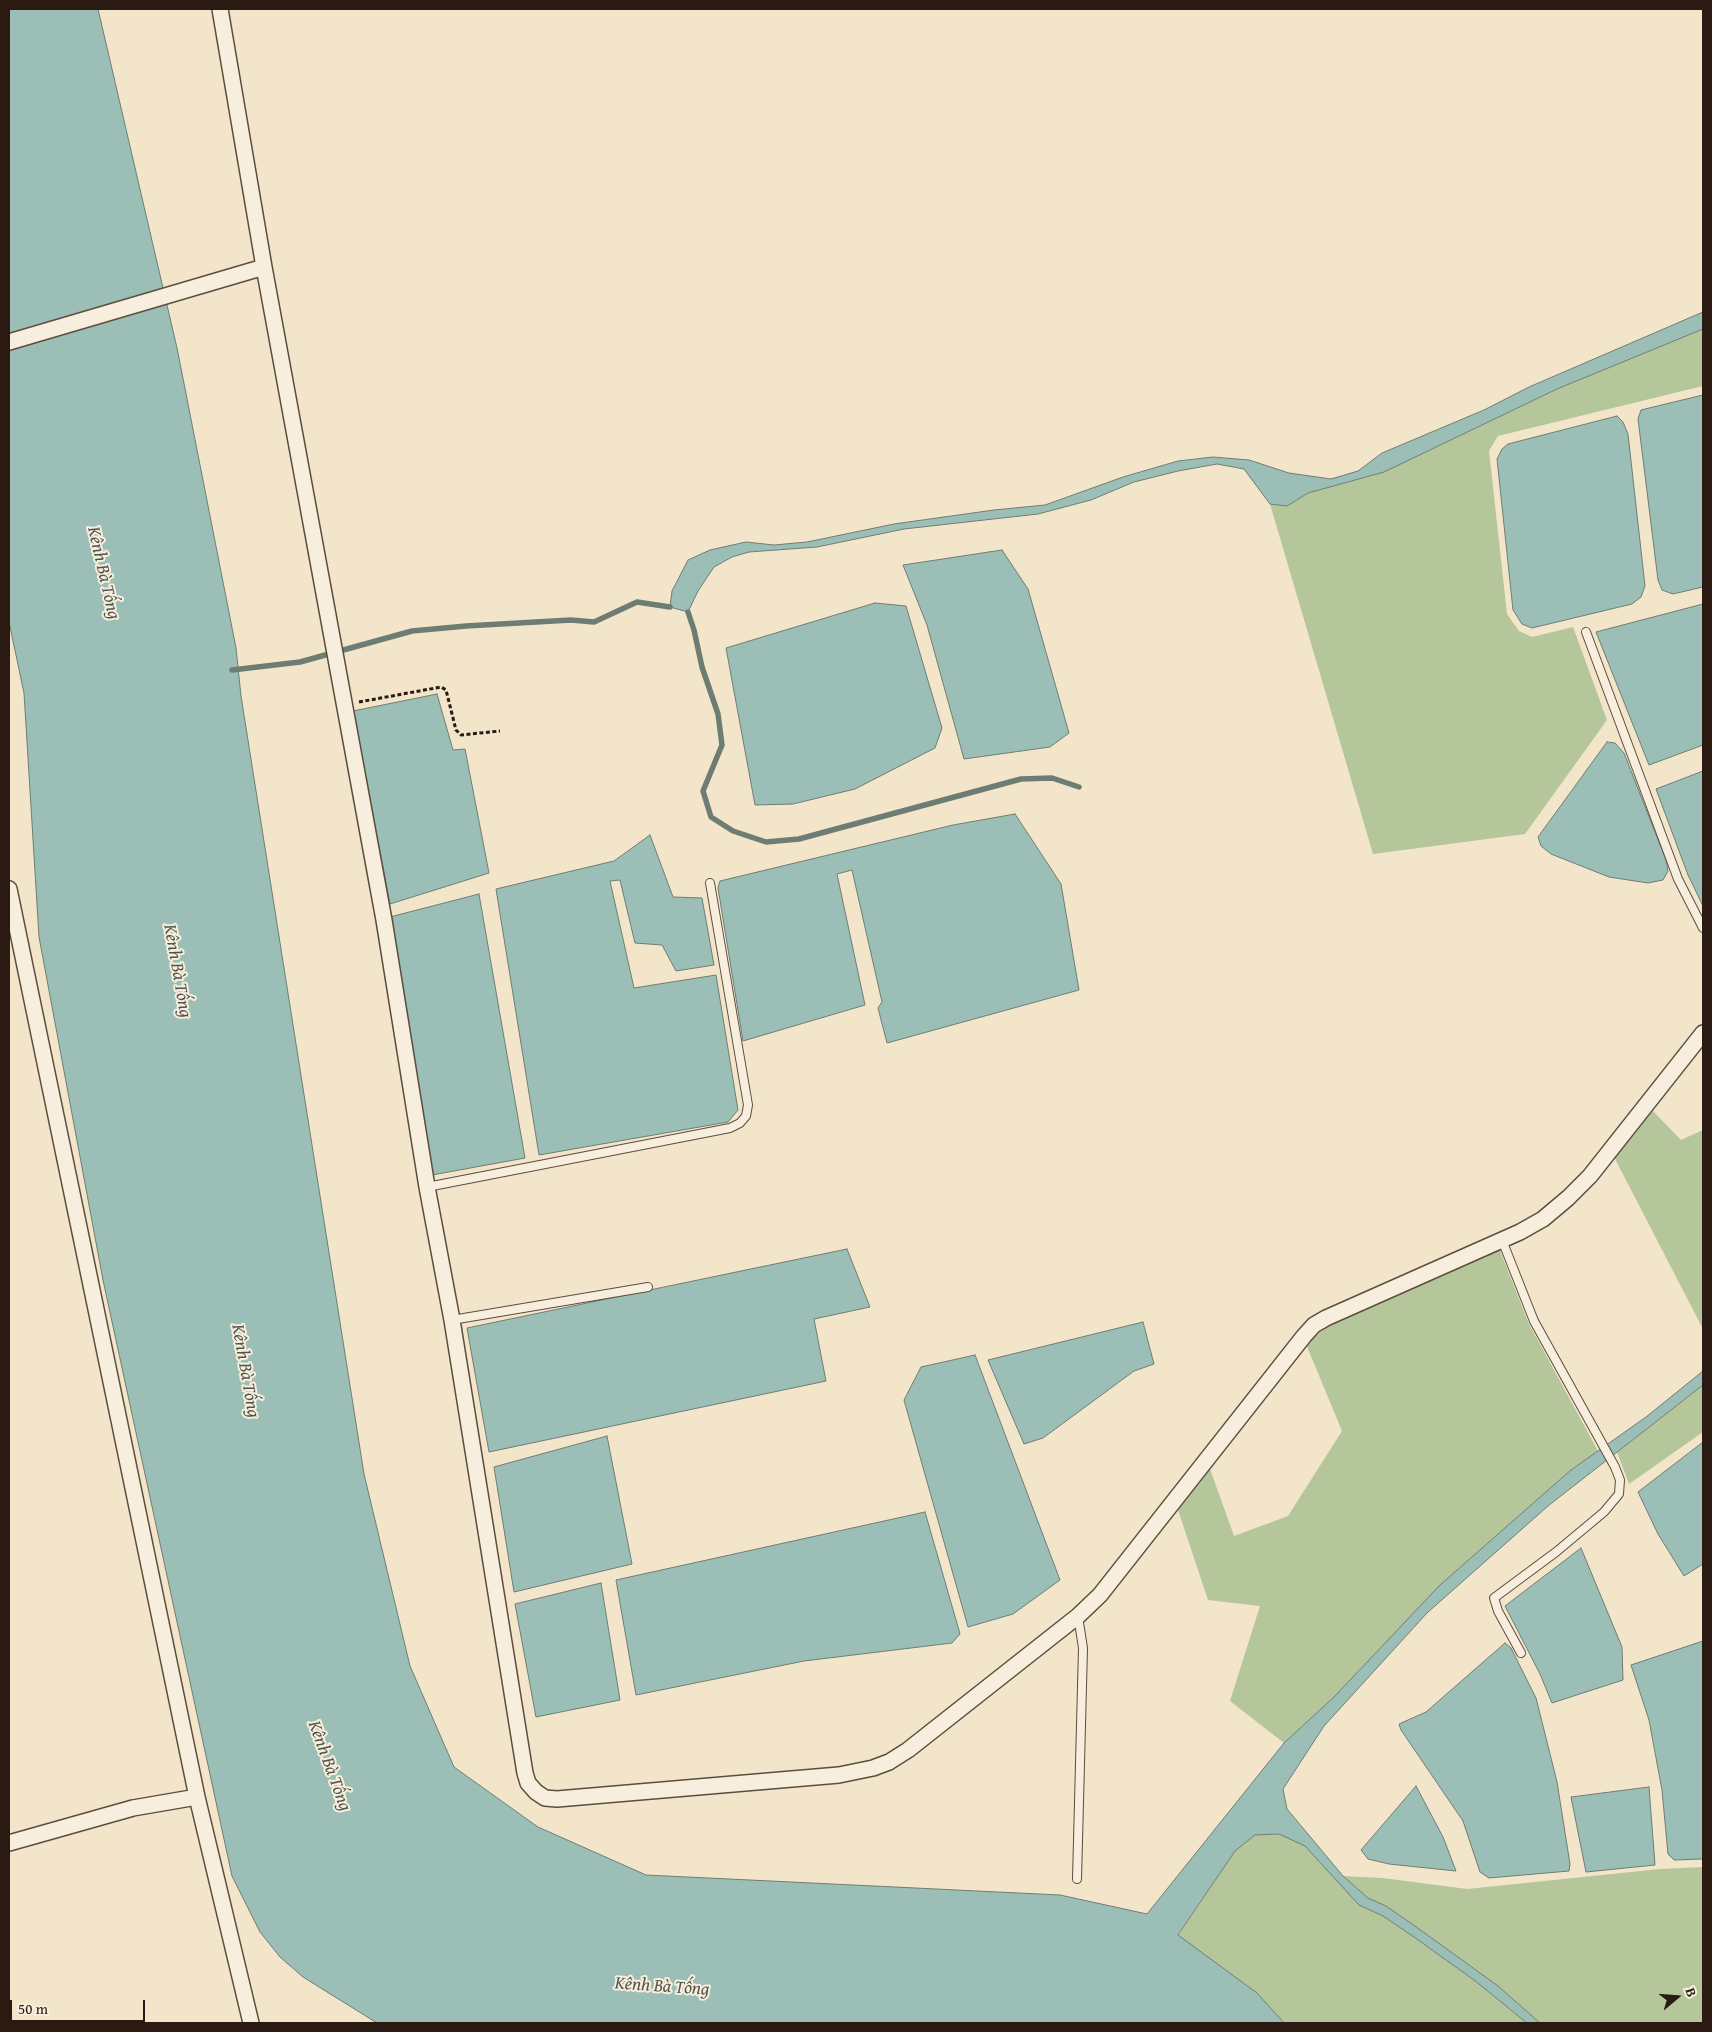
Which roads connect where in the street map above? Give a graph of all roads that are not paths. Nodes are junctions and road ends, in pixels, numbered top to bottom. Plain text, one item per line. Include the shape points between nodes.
1 (220, 9) edge
2 (264, 267) junction
3 (9, 342) edge
4 (1586, 632) dead end
5 (710, 883) dead end
6 (9, 889) edge
7 (1703, 928) edge
8 (1703, 1033) edge
9 (427, 1187) junction
10 (1502, 1240) junction
11 (648, 1287) dead end
12 (452, 1320) junction
13 (1078, 1616) junction
14 (1521, 1653) dead end
15 (197, 1797) junction
16 (9, 1843) edge
17 (1077, 1879) dead end
18 (250, 2023) edge

1 - 2 street
2 - 3 street
2 - 9 street via 382,911
4 - 7 lane via 1678,879
5 - 9 lane via 748,1105 746,1116 740,1123 730,1128
6 - 15 street
8 - 10 street via 1590,1176 1543,1219
9 - 12 street
10 - 13 street via 1314,1325 1100,1595
10 - 14 lane via 1534,1321 1620,1480 1619,1494 1604,1512 1494,1598
11 - 12 lane
12 - 13 street via 525,1773 528,1783 545,1798 839,1775 873,1768 908,1750
13 - 17 lane via 1083,1648
15 - 16 street via 133,1808
15 - 18 street

